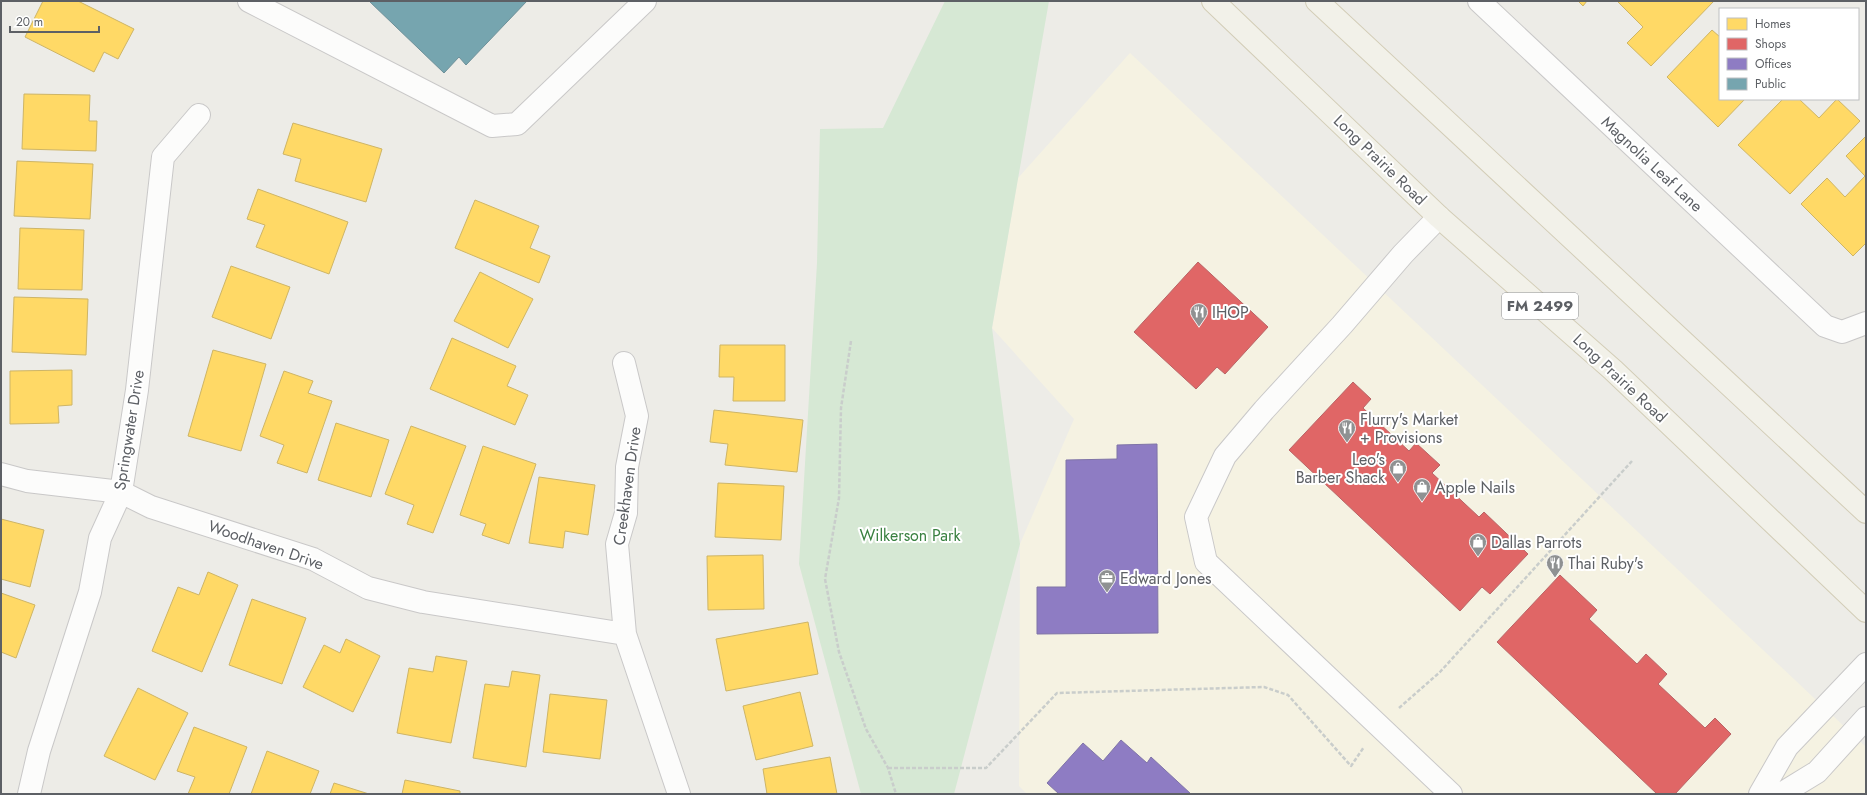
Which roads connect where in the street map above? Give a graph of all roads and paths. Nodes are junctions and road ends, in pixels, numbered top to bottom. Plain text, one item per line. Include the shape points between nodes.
1 (249, 1) edge
2 (645, 1) edge
3 (1213, 1) edge
4 (1317, 1) edge
5 (1479, 1) edge
6 (199, 115) dead end
7 (1440, 217) junction
8 (1866, 323) edge
9 (851, 341) dead end
10 (624, 363) dead end
11 (1, 474) edge
12 (121, 492) junction
13 (1866, 512) edge
14 (1866, 611) edge
15 (625, 634) junction
16 (1866, 664) edge
17 (1866, 718) edge
18 (1809, 788) edge
19 (29, 794) edge
20 (679, 794) edge
21 (896, 794) edge
22 (1451, 794) edge
23 (1760, 794) edge
24 (1782, 794) edge

1 - 2 street via 492,126 517,124
3 - 7 main road, Long Prairie Road / FM 2499
4 - 13 main road
5 - 8 street, Magnolia Leaf Lane via 1825,326 1842,332
6 - 12 street, Springwater Drive via 163,157 137,390
7 - 14 main road, Long Prairie Road / FM 2499 via 1613,370
7 - 22 street via 1403,254 1225,456 1196,517 1206,562
9 - 21 path via 841,408 839,498 825,579 839,652 866,729 888,768
10 - 15 street, Creekhaven Drive via 637,416 627,467 626,513 617,544
11 - 12 street, Woodhaven Drive via 27,482
12 - 15 street, Woodhaven Drive via 151,506 314,559 368,588 423,602
12 - 19 street, Springwater Drive via 100,538 90,592 39,751
15 - 20 street, Creekhaven Drive
16 - 23 street via 1788,747
17 - 18 street via 1817,772
18 - 24 street

